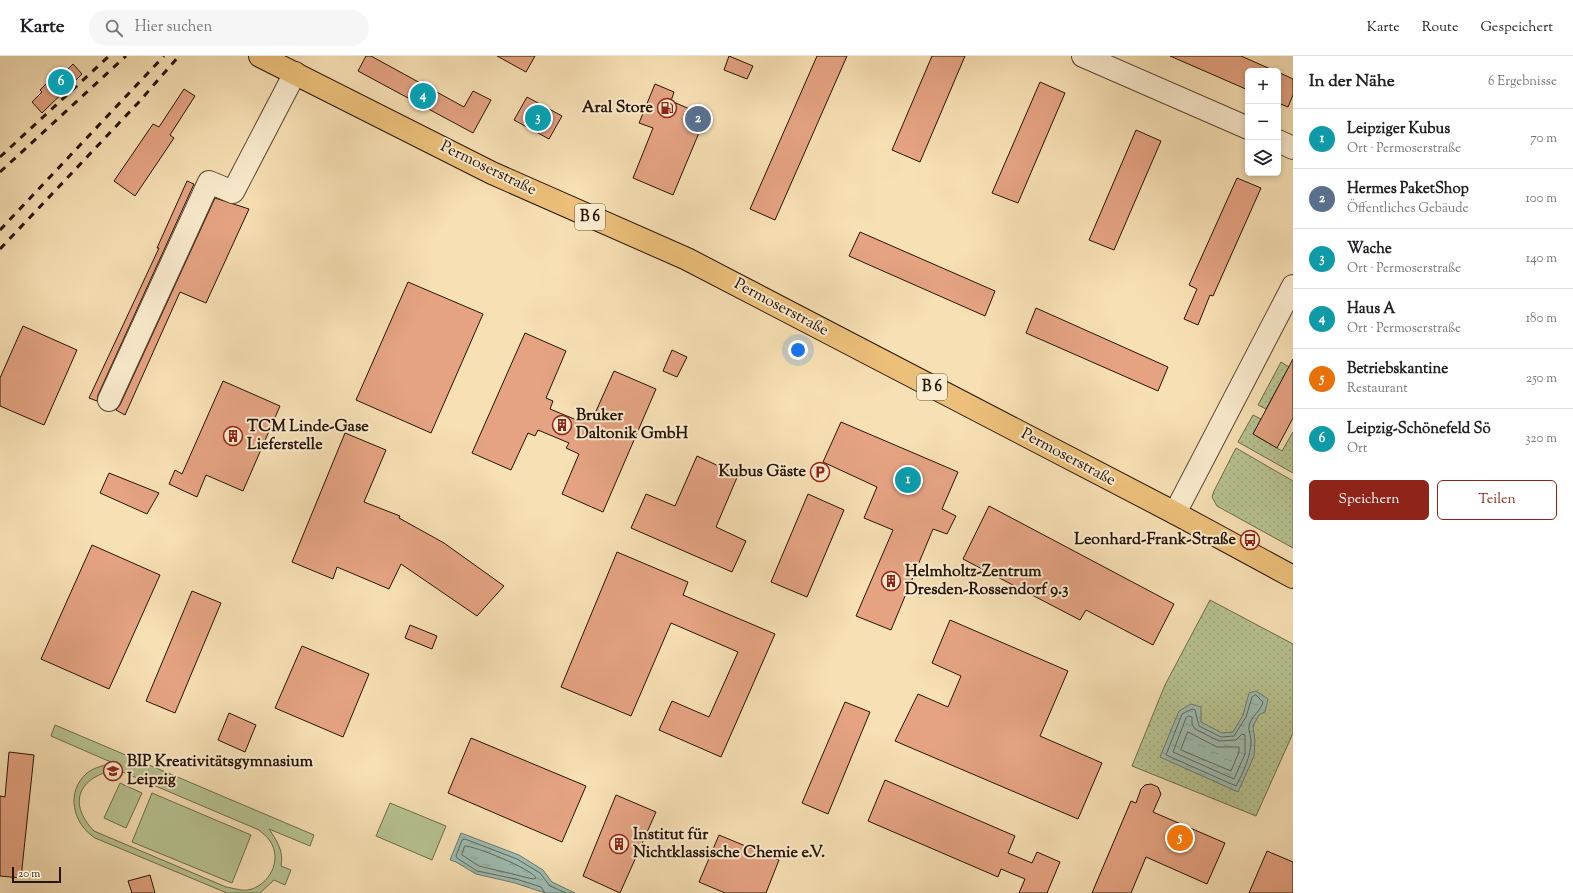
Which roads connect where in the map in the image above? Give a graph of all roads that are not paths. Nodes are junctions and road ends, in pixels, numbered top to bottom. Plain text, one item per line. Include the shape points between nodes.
1 (260, 56) edge
2 (1083, 56) edge
3 (295, 73) junction
4 (1245, 127) edge
5 (1281, 142) edge
6 (1293, 148) edge
7 (1293, 286) edge
8 (109, 400) dead end
9 (1176, 513) junction
10 (1293, 577) edge

1 - 3 main road, Permoserstraße / B 6
2 - 4 street
3 - 8 street via 233,192 210,182
3 - 9 main road, Permoserstraße / B 6 via 492,173 687,259
5 - 6 street
7 - 9 street
9 - 10 main road, Permoserstraße / B 6

